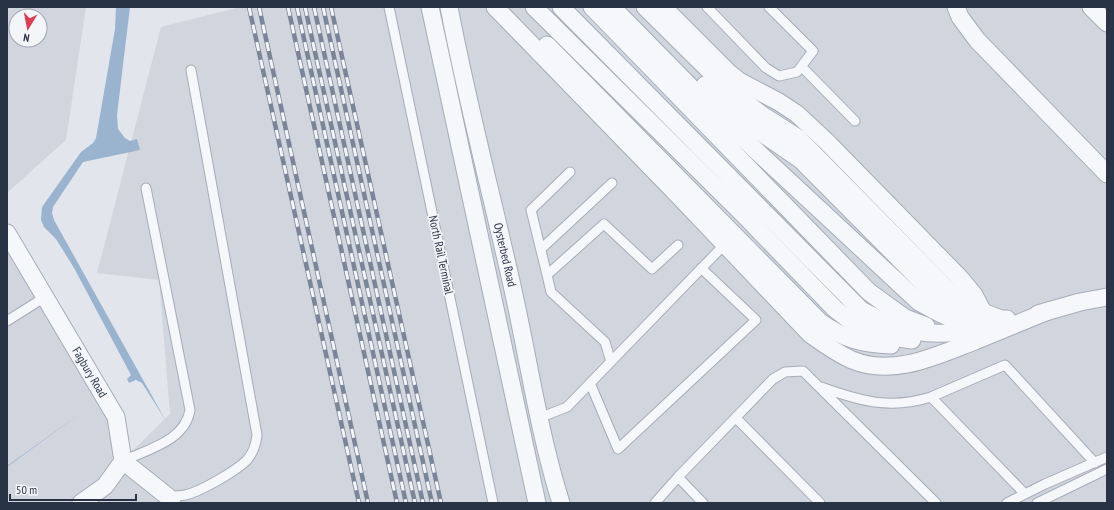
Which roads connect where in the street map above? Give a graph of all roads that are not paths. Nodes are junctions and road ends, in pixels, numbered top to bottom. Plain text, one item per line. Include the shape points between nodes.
1 (389, 7) edge
2 (430, 7) edge
3 (449, 7) edge
4 (495, 7) edge
5 (511, 7) edge
6 (534, 7) edge
7 (562, 7) edge
8 (592, 7) edge
9 (612, 7) edge
10 (627, 7) edge
11 (645, 7) edge
12 (663, 7) edge
13 (707, 7) edge
14 (769, 7) edge
15 (953, 7) edge
16 (1091, 7) edge
17 (1107, 23) edge
18 (802, 67) junction
19 (191, 70) dead end
20 (855, 121) dead end
21 (570, 172) dead end
22 (1107, 174) edge
23 (612, 182) dead end
24 (146, 188) dead end
25 (7, 233) edge
26 (725, 244) junction
27 (678, 245) dead end
28 (541, 249) junction
29 (701, 268) junction
30 (547, 275) junction
31 (45, 297) junction
32 (1107, 297) edge
33 (1048, 311) junction
34 (1022, 319) junction
35 (7, 321) edge
36 (999, 322) junction
37 (966, 331) junction
38 (925, 340) junction
39 (611, 362) junction
40 (590, 383) junction
41 (818, 385) junction
42 (931, 397) junction
43 (539, 418) junction
44 (736, 418) junction
45 (1107, 457) edge
46 (123, 461) junction
47 (1095, 463) junction
48 (1107, 469) edge
49 (678, 477) junction
50 (1025, 494) junction
51 (169, 500) edge
52 (81, 503) edge
53 (493, 503) edge
54 (537, 503) edge
55 (561, 503) edge
56 (655, 503) edge
57 (703, 503) edge
58 (820, 503) edge
59 (936, 503) edge
60 (1007, 503) edge
61 (1037, 503) edge

1 - 53 lane, North Rail Terminal
2 - 54 street, Oysterbed Road
3 - 43 street, Oysterbed Road via 512,285
4 - 26 street
5 - 38 street via 820,322 852,341 866,344 911,345
6 - 38 street via 744,215 835,310 857,326 879,335 902,340
7 - 37 street via 861,310 898,328 915,332
8 - 36 street via 869,292 905,318 926,326 948,329
9 - 36 street via 720,117 919,302 947,319 965,324
10 - 34 street via 716,97 753,127 801,160 954,314 985,323
11 - 36 street via 727,88 798,138 967,309 978,316
12 - 36 street via 729,73 779,102 802,120 960,278 974,295 982,312
13 - 18 lane via 766,68 779,76 798,72
14 - 18 lane via 813,51
15 - 22 street via 977,40
16 - 17 street
18 - 20 lane
19 - 51 lane via 257,435 256,445 246,460 225,476 200,490
21 - 28 lane via 531,210
23 - 28 lane
24 - 46 lane via 190,410 188,421 171,439
25 - 31 street, Fagbury Road
26 - 29 lane
26 - 33 street via 810,334 833,351 871,365 894,366 923,361
27 - 30 lane via 652,269 604,224
28 - 30 lane
29 - 39 lane
29 - 40 lane via 756,320 618,449
30 - 39 lane via 552,292 605,342
31 - 35 lane
31 - 46 street, Fagbury Road via 116,417
32 - 33 street
33 - 34 street
34 - 36 street
36 - 37 street
37 - 38 street
39 - 40 lane
40 - 43 lane via 567,407
41 - 42 lane via 858,400 886,404 914,402
41 - 44 lane via 803,370 785,372 773,379
41 - 59 lane
42 - 47 lane via 1005,365
42 - 50 lane
43 - 55 street, Oysterbed Road via 550,470
44 - 49 lane
44 - 58 lane
45 - 47 lane
46 - 51 street
46 - 52 street via 105,486
47 - 50 lane
48 - 61 lane
49 - 56 lane
49 - 57 lane
50 - 60 lane

